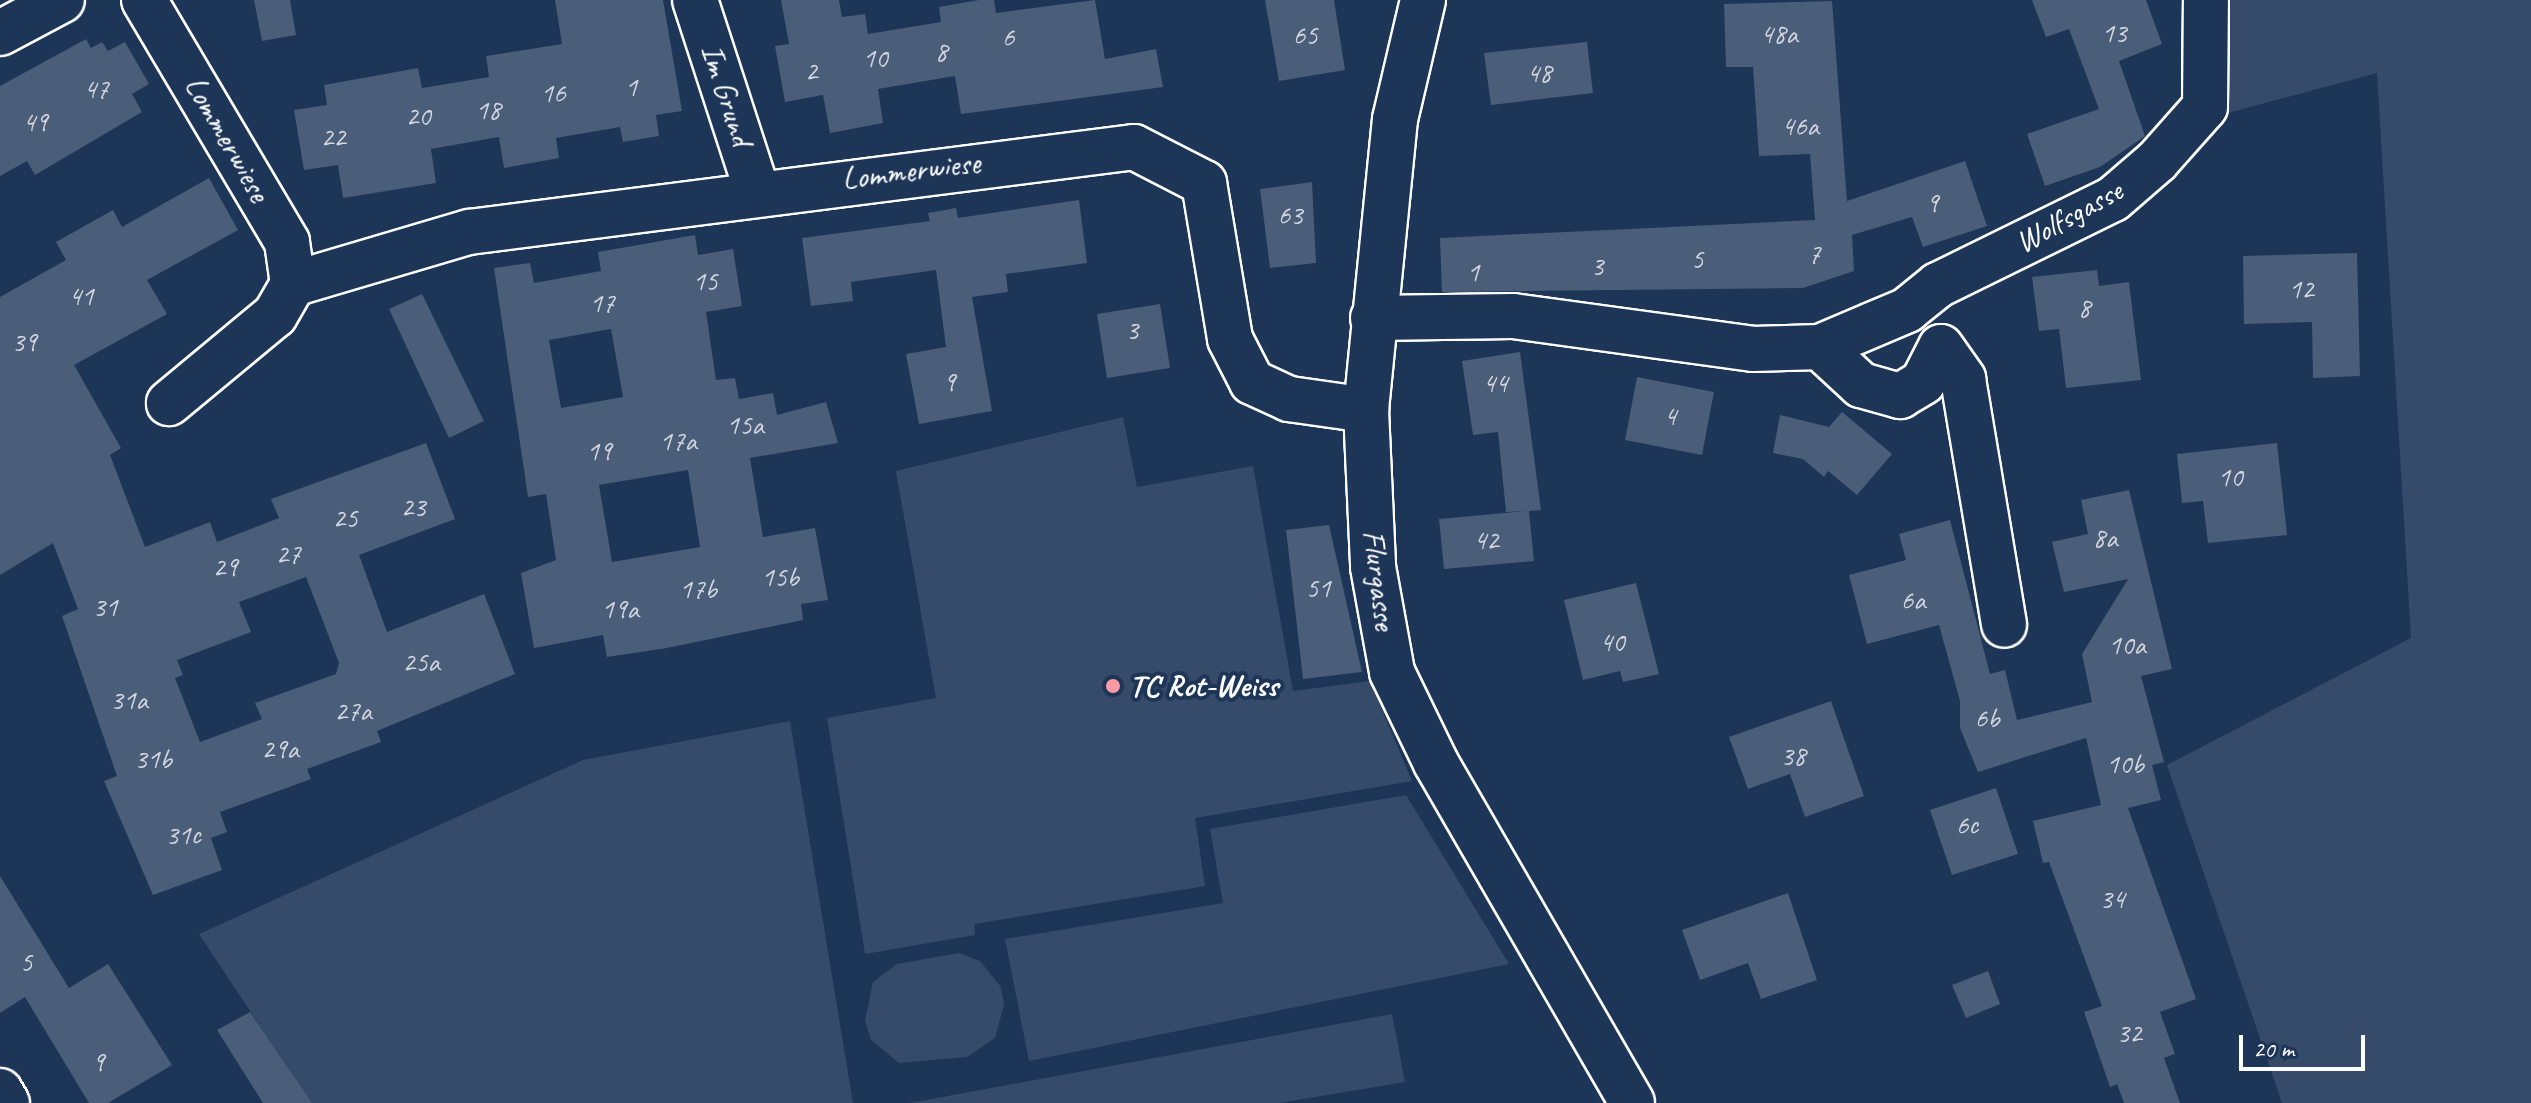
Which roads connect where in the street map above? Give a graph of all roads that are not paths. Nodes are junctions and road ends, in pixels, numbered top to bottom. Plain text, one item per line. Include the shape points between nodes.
1 (62, 0) edge
2 (144, 0) edge
3 (695, 0) edge
4 (1423, 0) edge
5 (2206, 0) edge
6 (0, 33) edge
7 (757, 191) junction
8 (293, 284) junction
9 (1907, 310) junction
10 (1373, 318) junction
11 (1820, 347) junction
12 (1941, 347) junction
13 (169, 403) dead end
14 (1366, 410) junction
15 (2004, 625) dead end
16 (0, 1091) edge
17 (7, 1103) edge
18 (1632, 1103) edge

1 - 6 street
2 - 8 street, Lommerwiese via 287,242
3 - 7 street, Im Grund
4 - 10 street, Flurgasse via 1395,119
5 - 9 street, Wolfsgasse via 2205,107 2157,161 2113,199 1938,285
7 - 8 street, Lommerwiese via 469,232
7 - 14 street, Lommerwiese via 1134,147 1204,183 1230,339 1252,382 1289,399
8 - 13 street via 275,315
9 - 11 street, Wolfsgasse
9 - 12 street
10 - 11 street, Wolfsgasse via 1513,316 1753,349
10 - 14 street, Flurgasse
11 - 12 street via 1861,385 1900,396 1923,382
12 - 15 street via 1963,379
14 - 18 street, Flurgasse via 1373,567 1392,672 1436,763
16 - 17 street

